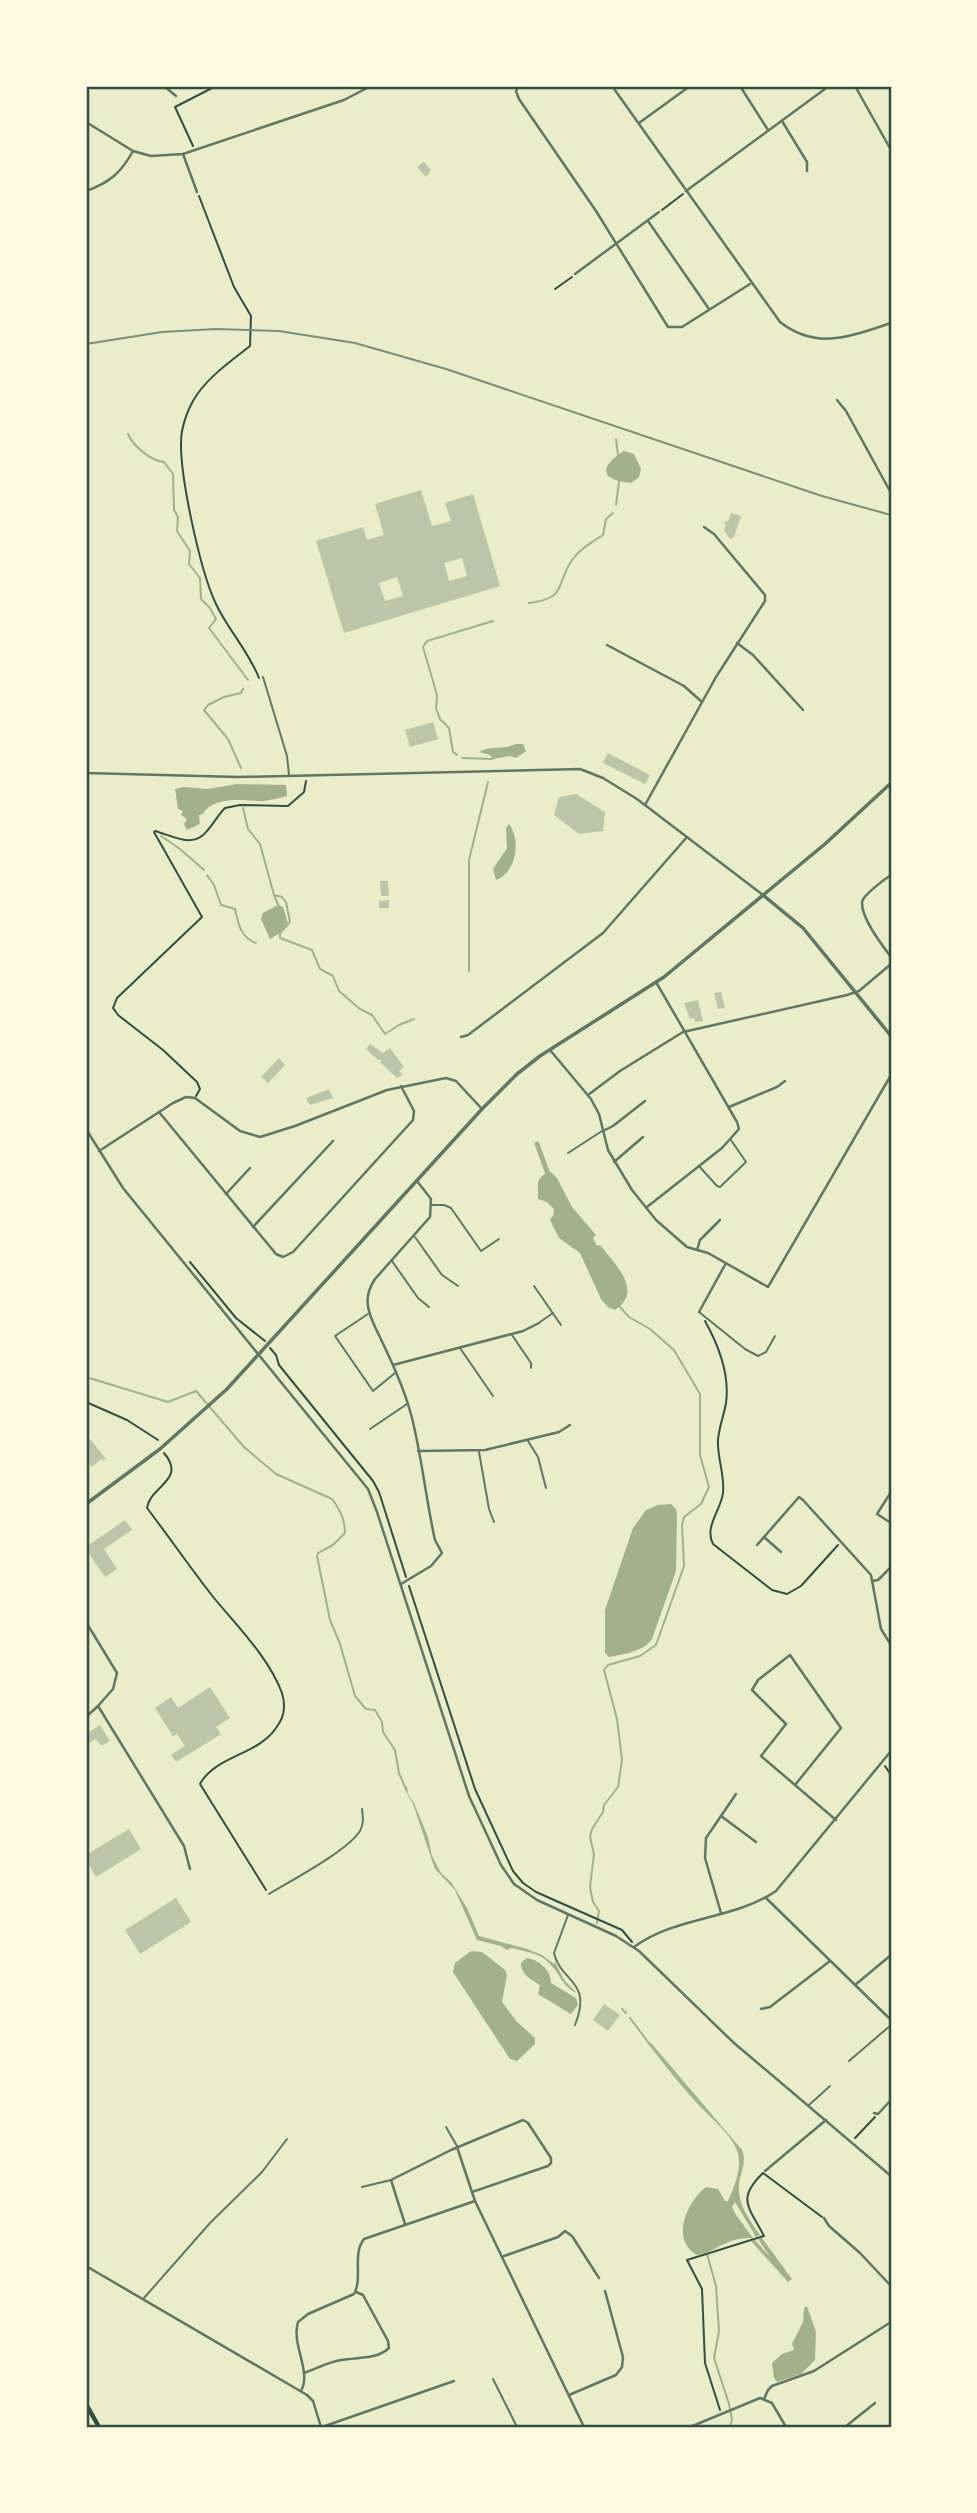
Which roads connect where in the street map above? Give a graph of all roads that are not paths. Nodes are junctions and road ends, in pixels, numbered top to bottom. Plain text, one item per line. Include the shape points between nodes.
1 (164, 86) edge
2 (370, 86) edge
3 (518, 86) edge
4 (611, 86) edge
5 (688, 86) edge
6 (740, 86) edge
7 (829, 86) edge
8 (855, 86) edge
9 (176, 96) dead end
10 (782, 121) junction
11 (86, 122) edge
12 (639, 123) junction
13 (769, 130) junction
14 (891, 150) edge
15 (133, 151) junction
16 (183, 155) junction
17 (807, 171) dead end
18 (86, 191) edge
19 (686, 191) junction
20 (197, 192) road end
21 (659, 212) road end
22 (648, 221) junction
23 (616, 245) junction
24 (575, 274) road end
25 (750, 284) junction
26 (709, 309) junction
27 (891, 323) edge
28 (837, 400) dead end
29 (891, 493) edge
30 (704, 527) dead end
31 (737, 643) junction
32 (607, 645) dead end
33 (263, 677) road end
34 (702, 702) junction
35 (803, 710) dead end
36 (86, 773) edge
37 (289, 776) junction
38 (891, 783) edge
39 (645, 805) junction
40 (687, 837) junction
41 (891, 875) edge
42 (763, 895) junction
43 (891, 957) edge
44 (891, 964) edge
45 (656, 982) junction
46 (856, 992) junction
47 (686, 1031) junction
48 (891, 1035) edge
49 (461, 1037) dead end
50 (549, 1050) junction
51 (891, 1075) edge
52 (785, 1081) dead end
53 (401, 1086) junction
54 (589, 1095) junction
55 (645, 1101) dead end
56 (729, 1107) junction
57 (482, 1109) junction
58 (159, 1112) junction
59 (86, 1129) edge
60 (603, 1131) junction
61 (643, 1137) dead end
62 (333, 1140) dead end
63 (731, 1140) junction
64 (99, 1151) junction
65 (568, 1153) dead end
66 (614, 1162) junction
67 (699, 1166) junction
68 (250, 1168) dead end
69 (417, 1181) junction
70 (226, 1194) junction
71 (432, 1205) junction
72 (645, 1208) junction
73 (720, 1220) dead end
74 (253, 1227) junction
75 (414, 1236) junction
76 (499, 1239) dead end
77 (697, 1250) junction
78 (391, 1260) junction
79 (726, 1263) junction
80 (458, 1286) dead end
81 (534, 1286) dead end
82 (429, 1307) dead end
83 (699, 1312) joint
84 (553, 1313) junction
85 (368, 1314) junction
86 (539, 1323) joint
87 (561, 1325) dead end
88 (512, 1334) junction
89 (775, 1336) dead end
90 (459, 1348) junction
91 (260, 1354) junction
92 (393, 1365) junction
93 (531, 1368) dead end
94 (396, 1373) junction
95 (493, 1396) dead end
96 (408, 1403) junction
97 (570, 1425) dead end
98 (370, 1429) dead end
99 (528, 1440) junction
100 (418, 1451) junction
101 (479, 1451) junction
102 (546, 1488) dead end
103 (891, 1492) edge
104 (86, 1504) edge
105 (494, 1522) dead end
106 (891, 1523) edge
107 (764, 1537) junction
108 (757, 1545) dead end
109 (781, 1552) dead end
110 (891, 1567) edge
111 (872, 1581) junction
112 (401, 1584) junction
113 (86, 1622) edge
114 (891, 1645) edge
115 (97, 1706) junction
116 (86, 1717) edge
117 (891, 1751) edge
118 (795, 1785) junction
119 (736, 1794) dead end
120 (362, 1810) dead end
121 (721, 1816) junction
122 (836, 1820) junction
123 (756, 1842) dead end
124 (190, 1869) dead end
125 (269, 1894) road end
126 (766, 1898) junction
127 (721, 1913) junction
128 (569, 1914) junction
129 (634, 1947) junction
130 (891, 1955) edge
131 (830, 1961) junction
132 (855, 1985) junction
133 (761, 2009) dead end
134 (891, 2023) edge
135 (575, 2025) dead end
136 (849, 2062) dead end
137 (830, 2086) dead end
138 (891, 2100) edge
139 (808, 2106) junction
140 (876, 2114) road end
141 (826, 2120) junction
142 (446, 2127) dead end
143 (287, 2140) dead end
144 (457, 2147) junction
145 (765, 2171) dead end
146 (891, 2176) edge
147 (391, 2180) junction
148 (362, 2187) dead end
149 (472, 2192) junction
150 (475, 2201) junction
151 (824, 2218) road end
152 (405, 2224) junction
153 (502, 2256) junction
154 (86, 2266) edge
155 (599, 2278) dead end
156 (891, 2286) edge
157 (605, 2291) dead end
158 (356, 2292) junction
159 (143, 2299) junction
160 (891, 2322) edge
161 (304, 2373) junction
162 (493, 2379) dead end
163 (454, 2381) dead end
164 (301, 2391) junction
165 (569, 2395) junction
166 (764, 2399) junction
167 (875, 2403) dead end
168 (86, 2404) edge
169 (99, 2427) edge
170 (321, 2427) edge
171 (517, 2427) edge
172 (584, 2427) edge
173 (690, 2427) edge
174 (786, 2427) edge
175 (845, 2427) edge

1 - 9 street
2 - 16 street via 344,100
3 - 23 street via 520,99
4 - 12 street
5 - 12 street
6 - 13 street
7 - 10 street
8 - 14 street
10 - 13 street
10 - 17 street via 807,162
11 - 15 street
12 - 19 street
13 - 19 street
15 - 16 street via 150,156
15 - 18 street via 114,177
16 - 20 street
19 - 25 street
21 - 22 street
22 - 23 street
22 - 26 street
23 - 24 street
23 - 26 street via 668,327 682,327
25 - 26 street
25 - 27 street via 780,322 804,337 831,339
28 - 29 street
30 - 31 street via 765,597
31 - 34 street
31 - 35 street
32 - 34 street via 684,686
33 - 37 lane
34 - 39 street
36 - 37 street
37 - 39 street via 573,769 603,778
38 - 42 street
39 - 40 street
40 - 42 street
40 - 49 street via 603,933
41 - 43 street via 862,901 873,934
42 - 45 street
42 - 46 street via 798,923
44 - 46 street
45 - 47 street
45 - 50 street
46 - 47 street
46 - 48 street
47 - 54 street
47 - 56 street
50 - 54 street
50 - 57 street
51 - 79 street via 768,1287
52 - 56 street
53 - 57 street via 451,1078
53 - 58 street via 263,1136 240,1131 195,1098 182,1098
53 - 74 street via 414,1111 413,1120 291,1255 276,1255
54 - 60 street
55 - 60 street
56 - 63 street via 739,1126
57 - 69 street
58 - 64 street
58 - 70 street
59 - 64 street
60 - 65 lane
60 - 66 street
61 - 66 street
62 - 74 street
63 - 67 street
63 - 67 lane via 746,1164 720,1187
64 - 91 street via 123,1188
66 - 72 street
67 - 72 street
68 - 70 street
69 - 71 street
69 - 91 street
70 - 74 street
71 - 75 street via 428,1221
71 - 76 lane via 452,1209 481,1251
72 - 77 street via 681,1242
73 - 77 street via 700,1240
75 - 78 street
75 - 80 lane via 442,1275
77 - 79 street
78 - 82 lane
78 - 85 street via 368,1291
79 - 83 street
81 - 84 lane
83 - 89 lane via 758,1356 766,1352
84 - 86 lane
84 - 87 lane
85 - 92 street
85 - 94 lane via 335,1336 373,1391
86 - 88 street
88 - 90 street
88 - 93 lane
90 - 92 street
90 - 95 lane
91 - 104 street via 203,1412
91 - 112 street via 364,1483
92 - 94 street
94 - 96 street
96 - 98 lane
96 - 100 street
97 - 99 street
99 - 101 street
99 - 102 lane
100 - 101 street
100 - 112 street via 435,1540 442,1553 431,1566
101 - 105 lane
103 - 106 street via 877,1514
107 - 108 street
107 - 109 street
107 - 111 street via 799,1497
110 - 111 street
111 - 114 street via 881,1629
112 - 128 street via 462,1775 501,1865 525,1893
113 - 115 street via 117,1673 113,1689
115 - 116 street
115 - 124 street via 184,1846
117 - 122 street
118 - 118 street via 761,1756 786,1724 752,1690 790,1655 839,1724 839,1732
118 - 122 street
119 - 121 street
120 - 125 lane via 360,1830 347,1843
121 - 123 street
121 - 127 street via 706,1838 705,1856
122 - 126 street
126 - 127 street
126 - 131 street
127 - 129 street via 663,1931
128 - 129 street
128 - 135 lane via 554,1953 578,1989
129 - 139 street
130 - 132 street
131 - 132 street
131 - 133 street
132 - 134 street
134 - 136 lane
137 - 139 lane
138 - 140 street
139 - 141 street
141 - 145 street
141 - 146 street
142 - 144 lane
143 - 159 lane
144 - 147 street
144 - 149 street
144 - 149 street via 523,2120 551,2158 548,2166
147 - 148 lane
147 - 152 street
149 - 150 street
150 - 152 street
150 - 153 street
151 - 156 street
152 - 158 street via 361,2242
153 - 155 street via 565,2231
153 - 165 street
154 - 159 street
157 - 165 street via 622,2367 616,2375
158 - 161 street via 298,2322
158 - 161 street via 363,2295 389,2347
159 - 164 street
160 - 166 street via 814,2371 772,2386
161 - 164 street
162 - 171 lane
163 - 170 street
164 - 170 street via 313,2401
165 - 172 street
166 - 173 street
166 - 174 street via 772,2403
167 - 175 street
168 - 169 main road

